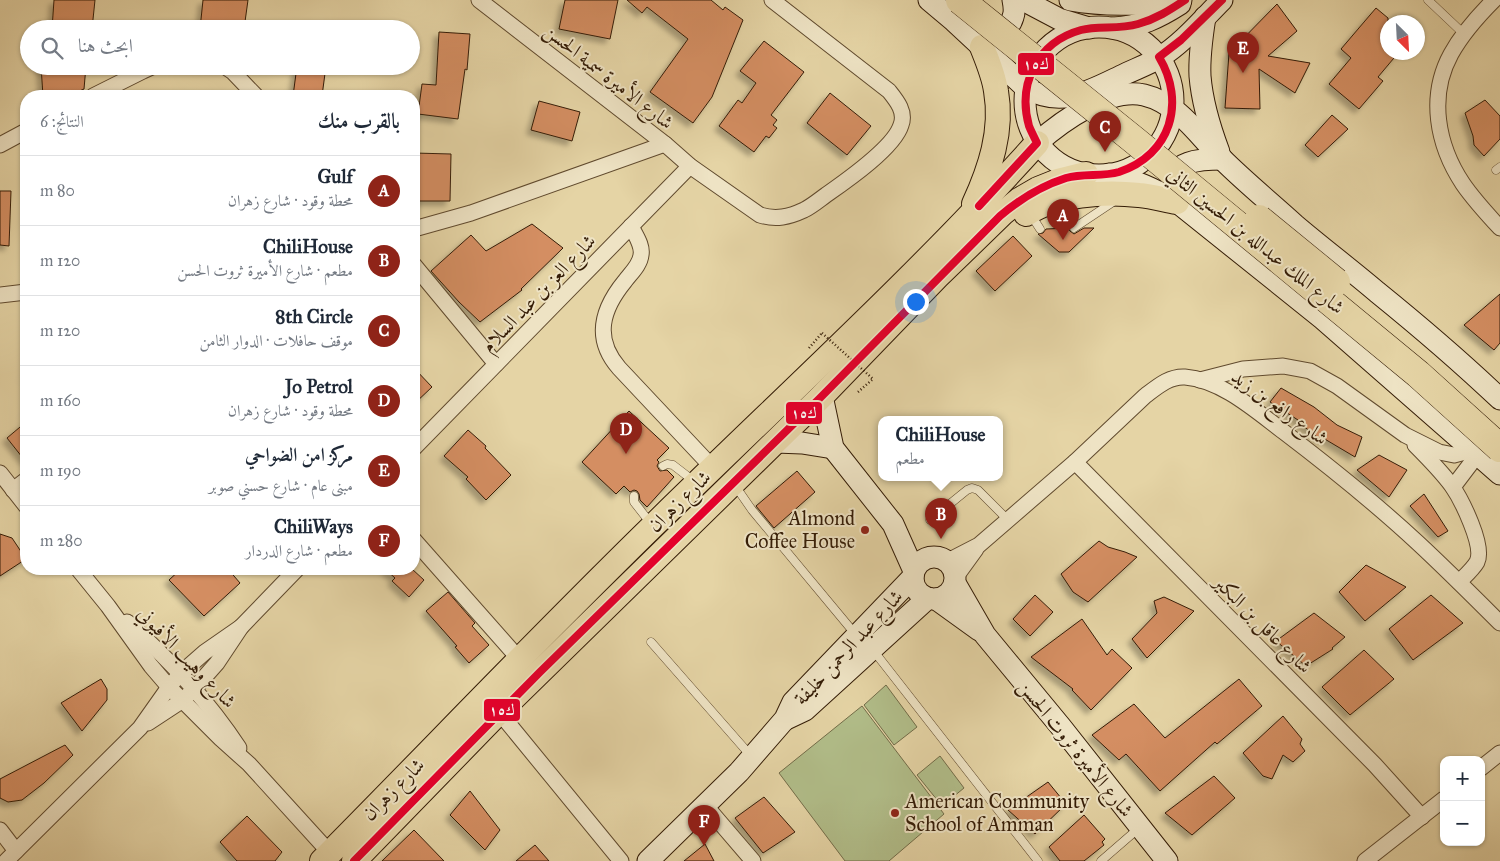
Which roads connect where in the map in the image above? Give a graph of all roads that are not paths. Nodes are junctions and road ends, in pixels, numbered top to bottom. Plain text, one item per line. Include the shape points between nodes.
1 (479, 0) edge
2 (772, 0) edge
3 (929, 0) edge
4 (960, 0) edge
5 (987, 0) edge
6 (1013, 0) edge
7 (1022, 0) edge
8 (1070, 0) edge
9 (1181, 0) edge
10 (1185, 0) edge
11 (1222, 0) edge
12 (1428, 0) edge
13 (1494, 0) edge
14 (1205, 17) junction
15 (1090, 28) junction
16 (1113, 28) junction
17 (1464, 34) junction
18 (978, 43) junction
19 (1159, 58) junction
20 (134, 75) edge
21 (236, 75) edge
22 (1026, 88) junction
23 (107, 90) edge
24 (250, 90) edge
25 (1173, 109) junction
26 (20, 134) edge
27 (1037, 143) junction
28 (665, 144) junction
29 (0, 145) edge
30 (1222, 159) junction
31 (690, 166) junction
32 (1097, 174) junction
33 (1126, 194) junction
34 (1177, 202) junction
35 (969, 217) junction
36 (631, 226) junction
37 (420, 227) edge
38 (1074, 228) dead end
39 (1500, 228) edge
40 (420, 272) edge
41 (937, 277) junction
42 (20, 293) edge
43 (0, 295) edge
44 (496, 364) junction
45 (1200, 380) junction
46 (822, 396) junction
47 (1500, 399) edge
48 (1500, 423) edge
49 (1405, 436) junction
50 (420, 442) edge
51 (776, 442) junction
52 (833, 448) junction
53 (1484, 451) edge
54 (1075, 462) junction
55 (663, 466) dead end
56 (0, 473) edge
57 (1500, 474) edge
58 (705, 476) junction
59 (733, 482) junction
60 (20, 485) edge
61 (1453, 488) junction
62 (13, 490) junction
63 (634, 496) dead end
64 (20, 499) edge
65 (930, 520) dead end
66 (1008, 520) junction
67 (893, 524) junction
68 (653, 526) junction
69 (420, 547) edge
70 (950, 570) junction
71 (914, 574) junction
72 (83, 575) edge
73 (291, 575) edge
74 (1459, 582) junction
75 (932, 598) junction
76 (108, 606) junction
77 (1500, 623) edge
78 (241, 627) junction
79 (985, 635) junction
80 (651, 642) dead end
81 (864, 642) junction
82 (520, 660) junction
83 (180, 674) junction
84 (169, 687) junction
85 (194, 689) junction
86 (183, 700) junction
87 (499, 712) junction
88 (140, 728) junction
89 (1500, 753) edge
90 (752, 757) junction
91 (249, 764) junction
92 (1485, 765) edge
93 (1441, 801) edge
94 (705, 805) junction
95 (1422, 816) junction
96 (1140, 827) junction
97 (0, 830) edge
98 (11, 856) edge
99 (326, 857) edge
100 (354, 861) edge
101 (621, 861) edge
102 (648, 861) edge
103 (753, 861) edge
104 (1038, 861) edge
105 (1101, 861) edge
106 (1167, 861) edge
107 (1365, 861) edge

1 - 28 street, شارع الأميرة سمية الحسن
2 - 31 street, شارع الأميرة سمية الحسن via 889,91 899,103 902,124 879,154 861,170 806,210 779,218 760,215
3 - 18 main road
4 - 53 highway, شارع الملك عبدالله بن الحسين الثاني, bridge via 1418,374
5 - 48 highway, شارع الملك عبدالله بن الحسين الثاني, bridge via 1312,262 1435,364
6 - 18 main road via 1014,17 1006,29
7 - 15 main road via 1059,19
8 - 9 main road via 1120,5
10 - 16 main road via 1153,20
11 - 14 main road
12 - 17 lane
13 - 17 street
14 - 19 main road
14 - 30 main road via 1200,76 1208,116
15 - 16 main road
15 - 22 main road via 1068,34 1050,46 1030,73
16 - 19 main road via 1143,42
17 - 39 street via 1444,70 1437,114 1452,166
18 - 22 main road
18 - 35 main road via 991,69 998,126 992,157
19 - 22 main road via 1074,96 1047,97
19 - 25 main road via 1170,79
20 - 23 street
21 - 24 street
22 - 27 main road via 1026,111
25 - 27 main road via 1145,95 1117,96 1066,120
25 - 30 main road
25 - 32 main road via 1163,139 1148,156 1130,168
26 - 29 street
27 - 32 main road via 1055,161 1070,169
27 - 35 main road, شارع زهران
28 - 31 street, شارع الأميرة سمية الحسن
28 - 37 street via 471,213
30 - 34 main road via 1200,160 1180,167 1172,182
30 - 47 main road
31 - 36 street, شارع العز بن عبد السلام
32 - 34 main road via 1125,178
32 - 41 main road, شارع زهران via 1058,181 1019,200
33 - 34 main road
33 - 38 lane
33 - 41 main road via 1051,201 1034,220
34 - 53 main road
35 - 58 main road, شارع زهران
36 - 44 street, شارع العز بن عبد السلام
36 - 58 street via 641,255 637,266 608,306 603,325 604,344 619,368
40 - 44 street
41 - 46 main road, شارع زهران
42 - 43 street
44 - 50 street, شارع العز بن عبد السلام
45 - 49 street via 1242,369 1275,366 1310,371 1337,386
45 - 54 street, شارع رافع بن زيد via 1174,377 1156,387
45 - 74 street, شارع رافع بن زيد via 1232,394 1315,456 1374,504
46 - 51 main road, شارع زهران
46 - 52 main road, شارع الأميرة ثروت الحسن
49 - 53 street via 1446,454
49 - 61 street
51 - 52 main road
51 - 59 main road, شارع زهران
52 - 67 main road, شارع الأميرة ثروت الحسن
53 - 57 main road
53 - 61 street
54 - 66 street, شارع رافع بن زيد
54 - 95 street, شارع عاقل بن البكير
55 - 58 lane via 673,465
56 - 62 street
58 - 68 main road, شارع زهران
59 - 81 lane via 752,510
59 - 87 main road, شارع زهران
60 - 62 street
61 - 74 street via 1480,549 1478,561
62 - 64 street
63 - 68 lane via 634,502
65 - 66 lane via 972,488
66 - 70 street, شارع رافع بن زيد
67 - 70 main road, شارع الأميرة ثروت الحسن
67 - 71 main road, شارع الأميرة ثروت الحسن
68 - 82 main road, شارع زهران
69 - 82 street
70 - 71 main road, شارع عبد الرحمن خليفة via 934,557 919,564
70 - 75 main road, شارع عبد الرحمن خليفة via 948,594
70 - 79 main road, شارع الأميرة ثروت الحسن
71 - 75 main road, شارع الأميرة ثروت الحسن via 917,590
71 - 81 main road, شارع عبد الرحمن خليفة
72 - 76 street, شارع وهيب الأفيوني
73 - 78 street
74 - 77 street, شارع رافع بن زيد
75 - 79 main road, شارع الأميرة ثروت الحسن
75 - 81 main road, شارع عبد الرحمن خليفة
76 - 83 street, شارع وهيب الأفيوني
76 - 84 street, شارع وهيب الأفيوني
78 - 83 street
78 - 85 street via 217,663
79 - 96 main road, شارع الأميرة ثروت الحسن
80 - 90 lane
81 - 90 main road, شارع عبد الرحمن خليفة via 805,710 785,719
81 - 104 lane
82 - 99 main road, شارع زهران
83 - 84 street
83 - 85 street, شارع وهيب الأفيوني
84 - 86 street, شارع وهيب الأفيوني
84 - 88 street
85 - 86 street
85 - 91 street, شارع وهيب الأفيوني
86 - 88 street
86 - 91 street, شارع وهيب الأفيوني
87 - 100 main road, شارع زهران
87 - 101 street
88 - 98 street
89 - 92 street
90 - 94 main road, شارع عبد الرحمن خليفة
91 - 99 street, شارع وهيب الأفيوني
93 - 95 street
94 - 102 main road, شارع عبد الرحمن خليفة
94 - 103 street
95 - 107 street
96 - 105 lane
96 - 106 main road, شارع الأميرة ثروت الحسن
97 - 98 street

